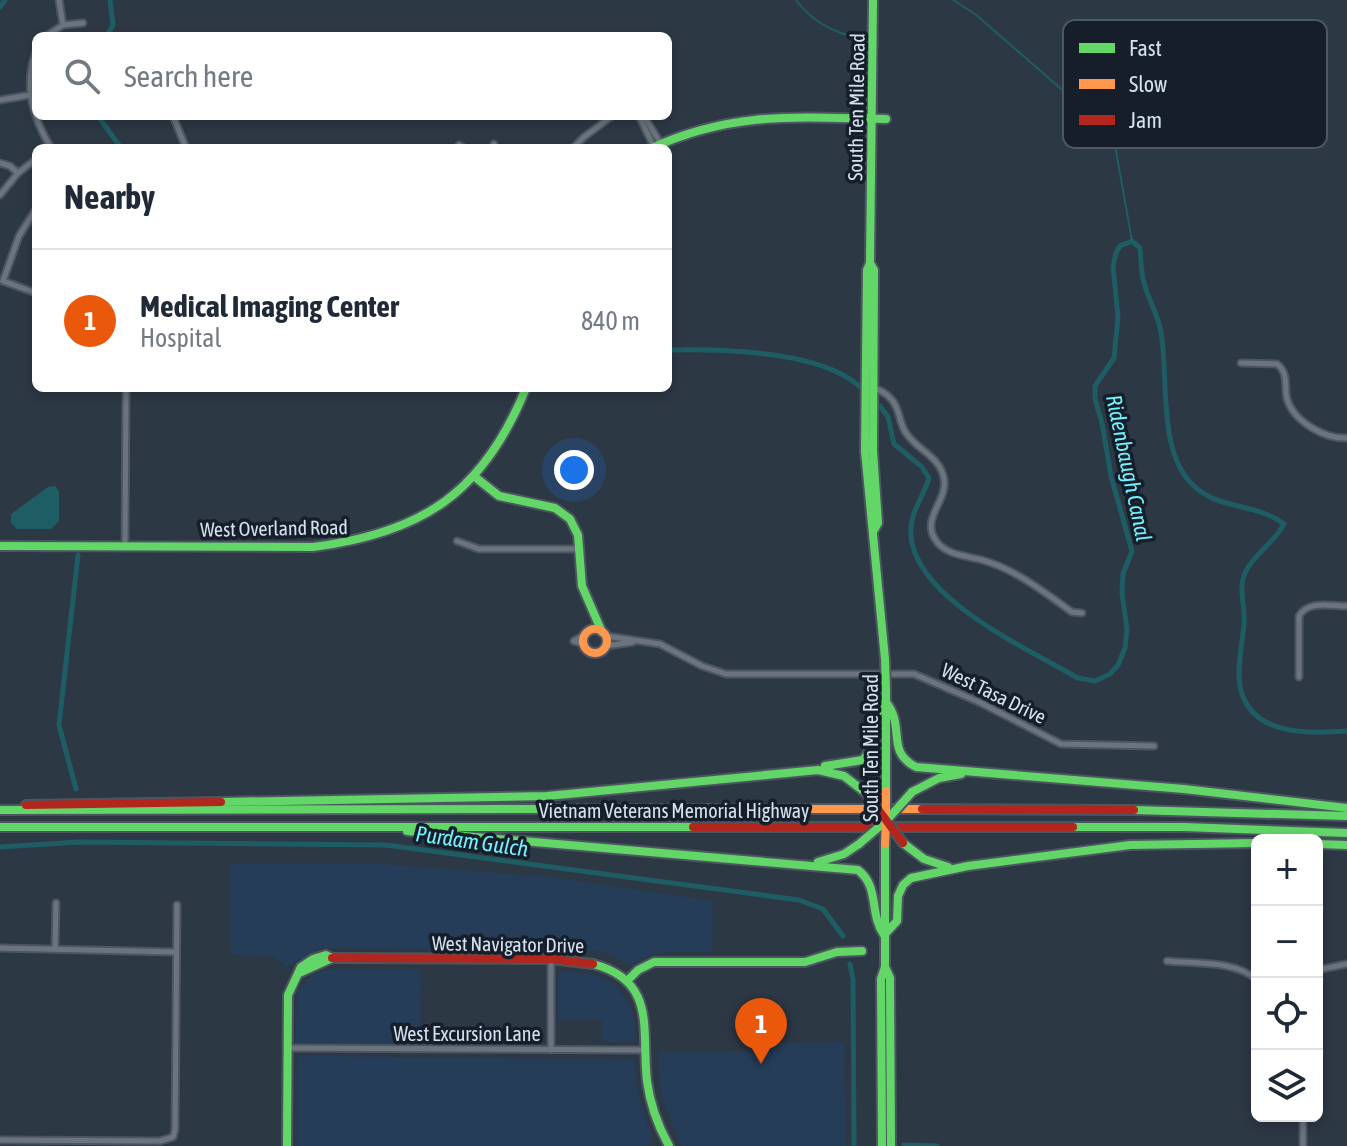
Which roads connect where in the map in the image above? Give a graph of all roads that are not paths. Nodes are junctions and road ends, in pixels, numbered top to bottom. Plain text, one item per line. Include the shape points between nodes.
1 (59, 0) edge
2 (873, 0) edge
3 (83, 23) dead end
4 (63, 25) junction
5 (52, 32) edge
6 (32, 62) edge
7 (30, 95) junction
8 (0, 100) edge
9 (32, 103) edge
10 (870, 119) junction
11 (886, 119) dead end
12 (36, 120) edge
13 (175, 120) edge
14 (607, 120) edge
15 (643, 120) edge
16 (48, 144) edge
17 (184, 144) edge
18 (577, 144) edge
19 (654, 144) edge
20 (659, 144) edge
21 (32, 162) edge
22 (0, 163) edge
23 (18, 173) junction
24 (0, 195) edge
25 (32, 215) edge
26 (2, 281) edge
27 (32, 292) edge
28 (1241, 363) dead end
29 (869, 391) junction
30 (126, 392) edge
31 (524, 392) edge
32 (1347, 438) edge
33 (475, 477) junction
34 (874, 530) junction
35 (457, 541) dead end
36 (0, 546) edge
37 (125, 546) junction
38 (581, 549) junction
39 (590, 603) junction
40 (1347, 606) edge
41 (1082, 613) dead end
42 (588, 632) junction
43 (605, 638) junction
44 (1299, 677) dead end
45 (886, 702) junction
46 (1154, 746) dead end
47 (798, 771) junction
48 (980, 773) junction
49 (1347, 808) edge
50 (0, 809) edge
51 (1347, 816) edge
52 (886, 821) junction
53 (0, 827) edge
54 (392, 827) junction
55 (1347, 833) edge
56 (1251, 843) edge
57 (1323, 844) edge
58 (1347, 845) edge
59 (791, 863) junction
60 (968, 866) junction
61 (56, 903) dead end
62 (177, 905) dead end
63 (884, 935) junction
64 (0, 948) edge
65 (55, 949) junction
66 (862, 951) dead end
67 (175, 952) junction
68 (551, 959) junction
69 (1167, 961) dead end
70 (1347, 964) edge
71 (885, 967) junction
72 (1323, 969) edge
73 (1255, 978) edge
74 (627, 981) junction
75 (287, 1048) junction
76 (551, 1050) junction
77 (646, 1050) junction
78 (1303, 1122) edge
79 (0, 1140) edge
80 (287, 1146) edge
81 (669, 1146) edge
82 (882, 1146) edge
83 (891, 1146) edge
84 (1303, 1146) edge

1 - 4 street
2 - 10 main road, South Ten Mile Road
3 - 4 street
4 - 5 street
6 - 7 street
7 - 8 street
7 - 9 street
10 - 11 main road
10 - 20 main road via 756,117 681,133
10 - 29 main road, South Ten Mile Road
12 - 16 street
13 - 17 street
14 - 18 street
15 - 19 street
21 - 23 street
22 - 23 street
23 - 24 street
25 - 26 street
26 - 27 street
28 - 32 street via 1277,364 1298,417 1331,437
29 - 34 main road, South Ten Mile Road via 866,469
29 - 34 main road, South Ten Mile Road via 874,408
29 - 41 street via 883,391 893,400 907,434 941,469 945,487 931,522 935,541 955,554 1009,571 1072,612
30 - 37 street
31 - 33 main road, West Overland Road via 504,438
33 - 37 main road, West Overland Road via 414,522 363,541 313,547
33 - 38 main road via 500,497 548,505 563,513
34 - 45 main road, South Ten Mile Road, bridge
35 - 38 street via 479,549
36 - 37 main road, West Overland Road
38 - 39 main road via 581,578
39 - 42 main road
39 - 43 main road
40 - 44 street via 1303,609
42 - 43 main road
42 - 43 main road via 590,650
43 - 46 street, West Tasa Drive via 660,644 726,674 914,674 1061,744
45 - 47 main road via 874,717 873,746 863,760
45 - 48 main road via 896,717 897,747 906,763
45 - 52 main road, South Ten Mile Road, bridge
47 - 50 main road via 547,796 44,803
47 - 52 main road, bridge via 835,771 854,780
48 - 49 main road
48 - 52 main road, bridge via 939,778 912,792
50 - 51 main road, Vietnam Veterans Memorial Highway via 1018,809
52 - 59 main road, bridge via 844,854 825,862
52 - 60 main road, bridge via 915,855 934,865
52 - 63 main road, South Ten Mile Road, bridge
53 - 54 main road, Vietnam Veterans Memorial Highway
54 - 55 main road, Vietnam Veterans Memorial Highway via 1184,827
54 - 59 main road via 421,834
56 - 60 main road via 1130,845
57 - 58 main road
59 - 63 main road via 865,874 874,891 876,923
60 - 63 main road via 911,878 898,896 897,921
61 - 65 street
62 - 67 street
63 - 71 main road, South Ten Mile Road
64 - 65 street
65 - 67 street
66 - 74 main road via 805,962 654,962
67 - 79 street via 173,1137
68 - 74 main road, West Navigator Drive via 604,965
68 - 75 main road, West Navigator Drive via 332,958 296,976 288,995
68 - 76 street
69 - 73 street via 1233,968
70 - 72 street
71 - 82 main road, South Ten Mile Road
71 - 83 main road, South Ten Mile Road via 890,978
74 - 77 main road via 644,1014
75 - 76 street, West Excursion Lane
75 - 80 main road
76 - 77 street, West Excursion Lane
77 - 81 main road via 648,1089
78 - 84 street

